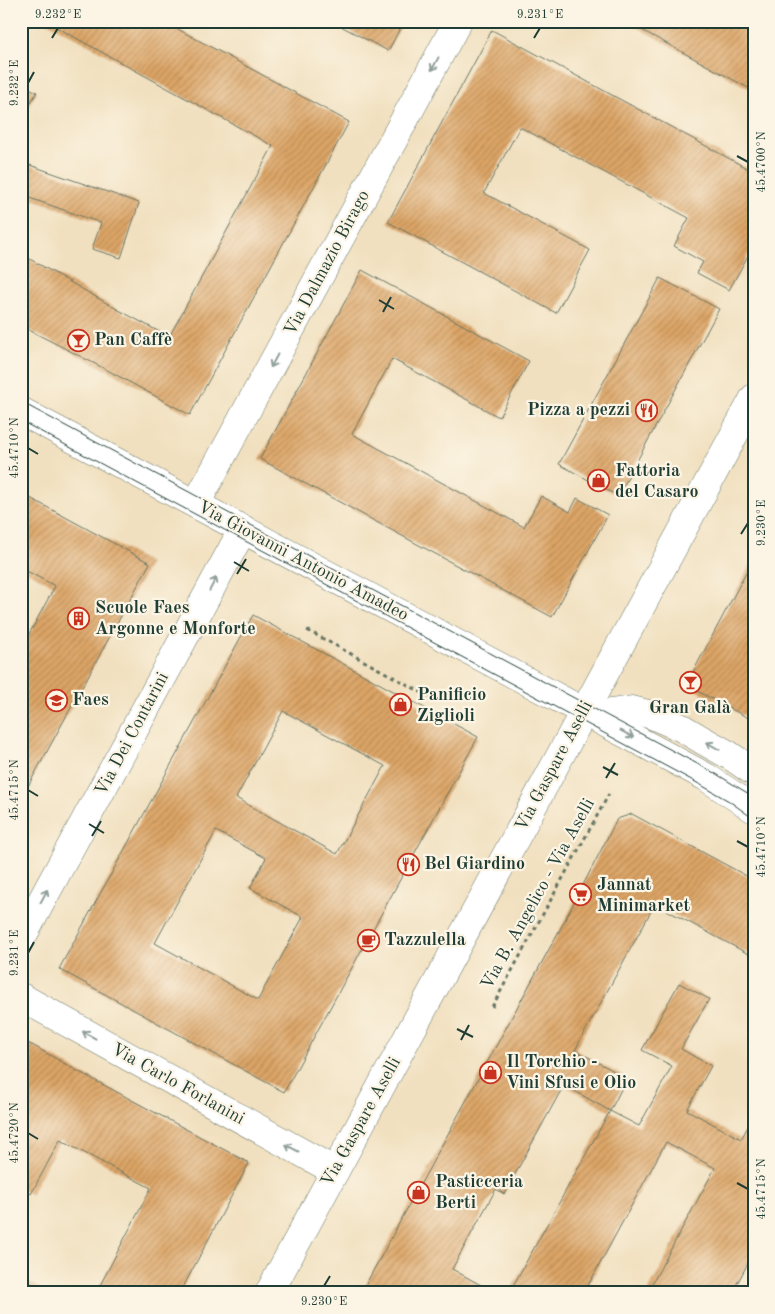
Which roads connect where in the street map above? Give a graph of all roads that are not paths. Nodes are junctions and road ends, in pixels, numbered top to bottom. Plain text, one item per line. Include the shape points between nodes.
1 (458, 21) edge
2 (754, 398) edge
3 (21, 411) edge
4 (196, 504) junction
5 (243, 530) junction
6 (584, 712) junction
7 (754, 772) edge
8 (754, 809) edge
9 (21, 939) edge
10 (21, 997) edge
11 (335, 1171) junction
12 (269, 1293) edge

1 -> 4 street, Via Dalmazio Birago
2 - 6 street, Via Gaspare Aselli
3 - 4 street, Via Giovanni Antonio Amadeo
4 - 5 street, Via Giovanni Antonio Amadeo
5 - 6 street, Via Giovanni Antonio Amadeo
9 -> 5 street, Via Dei Contarini
7 -> 6 street via 682,728 652,715 632,710 603,714
6 -> 8 street, Via Giovanni Antonio Amadeo via 706,777
6 - 11 street, Via Gaspare Aselli
11 -> 10 street, Via Carlo Forlanini
11 - 12 street, Via Gaspare Aselli

